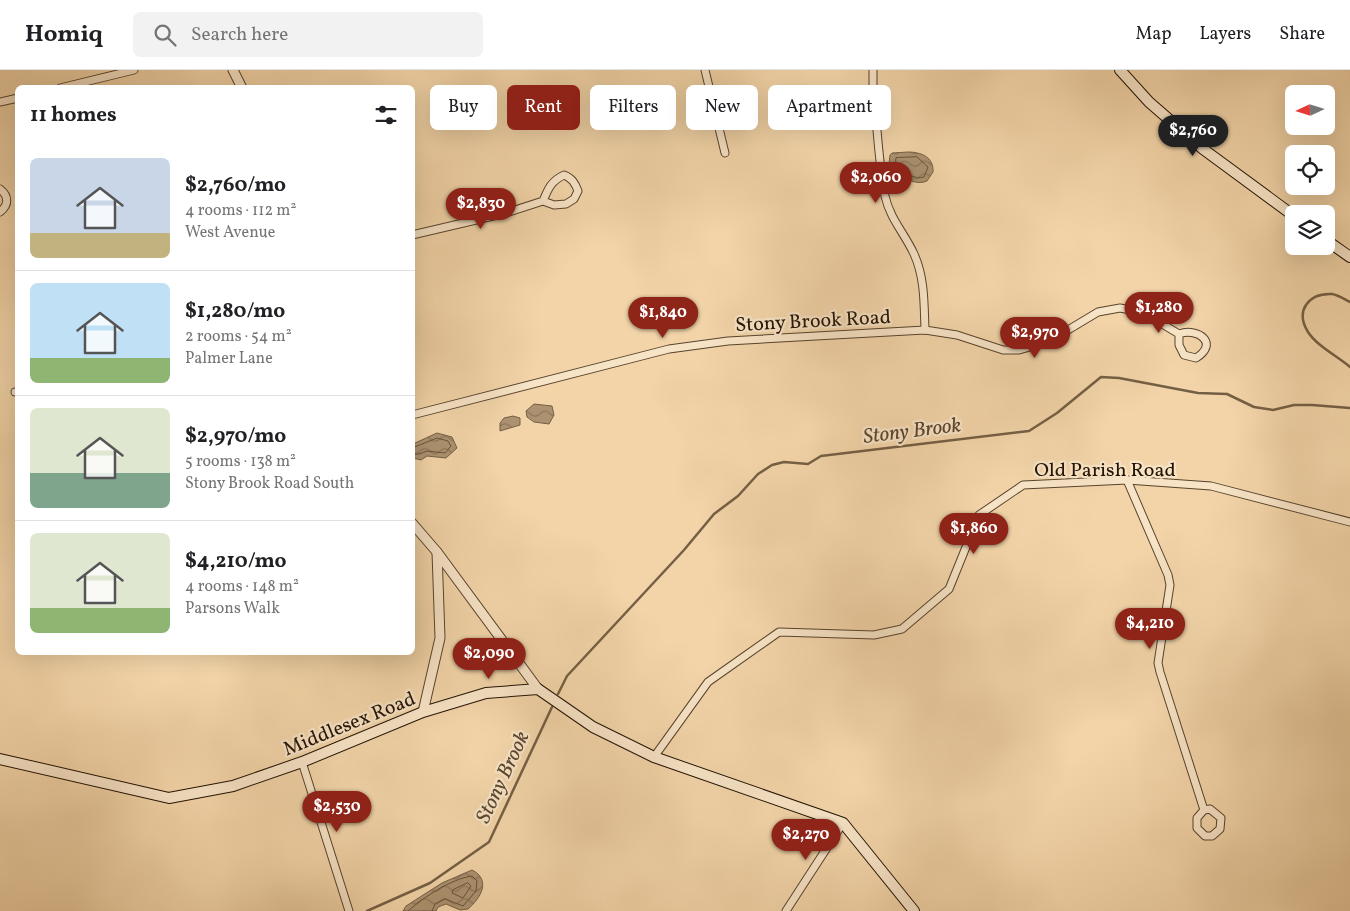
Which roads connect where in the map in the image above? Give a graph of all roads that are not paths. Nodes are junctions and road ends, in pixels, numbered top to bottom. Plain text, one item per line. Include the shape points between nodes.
1 (134, 70) edge
2 (233, 70) edge
3 (705, 70) edge
4 (873, 70) edge
5 (1120, 70) edge
6 (72, 85) edge
7 (240, 85) edge
8 (15, 99) edge
9 (0, 102) edge
10 (725, 153) dead end
11 (0, 189) edge
12 (544, 201) junction
13 (1285, 209) edge
14 (0, 212) edge
15 (415, 233) edge
16 (1335, 246) edge
17 (1350, 257) edge
18 (925, 330) junction
19 (1179, 334) junction
20 (415, 414) edge
21 (1127, 480) junction
22 (1350, 522) edge
23 (415, 527) edge
24 (437, 552) junction
25 (538, 689) junction
26 (423, 712) junction
27 (654, 757) junction
28 (0, 760) edge
29 (302, 762) junction
30 (1204, 810) dead end
31 (843, 823) junction
32 (349, 911) edge
33 (786, 911) edge
34 (914, 911) edge

1 - 6 street
2 - 7 street
3 - 10 street
4 - 18 street via 885,196 892,218 914,254 919,270
5 - 13 main road via 1149,102 1203,149
8 - 9 street
11 - 14 street via 7,200
12 - 12 street via 556,178 564,175 571,178 578,191 574,199 554,205
12 - 15 street via 471,222
16 - 17 main road
18 - 19 street, Stony Brook Road via 957,335 1003,350 1019,350 1048,342 1087,318 1108,309 1120,308 1142,312
18 - 20 street, Stony Brook Road via 728,341 669,349
19 - 19 street via 1200,334 1205,340 1204,352 1196,358 1184,354 1179,345
21 - 22 street, Old Parish Road via 1211,486
21 - 27 street, Old Parish Road via 1023,485 979,515 949,589 902,629 874,635 779,632 708,682
21 - 30 street via 1168,575 1170,585 1158,663
23 - 24 street
24 - 25 street
24 - 26 street via 440,638
25 - 26 main road, Middlesex Road via 486,693
25 - 27 main road via 593,726
26 - 29 main road, Middlesex Road
27 - 31 main road
28 - 29 main road, Middlesex Road via 169,798 233,786
29 - 32 street
31 - 33 street
31 - 34 main road

